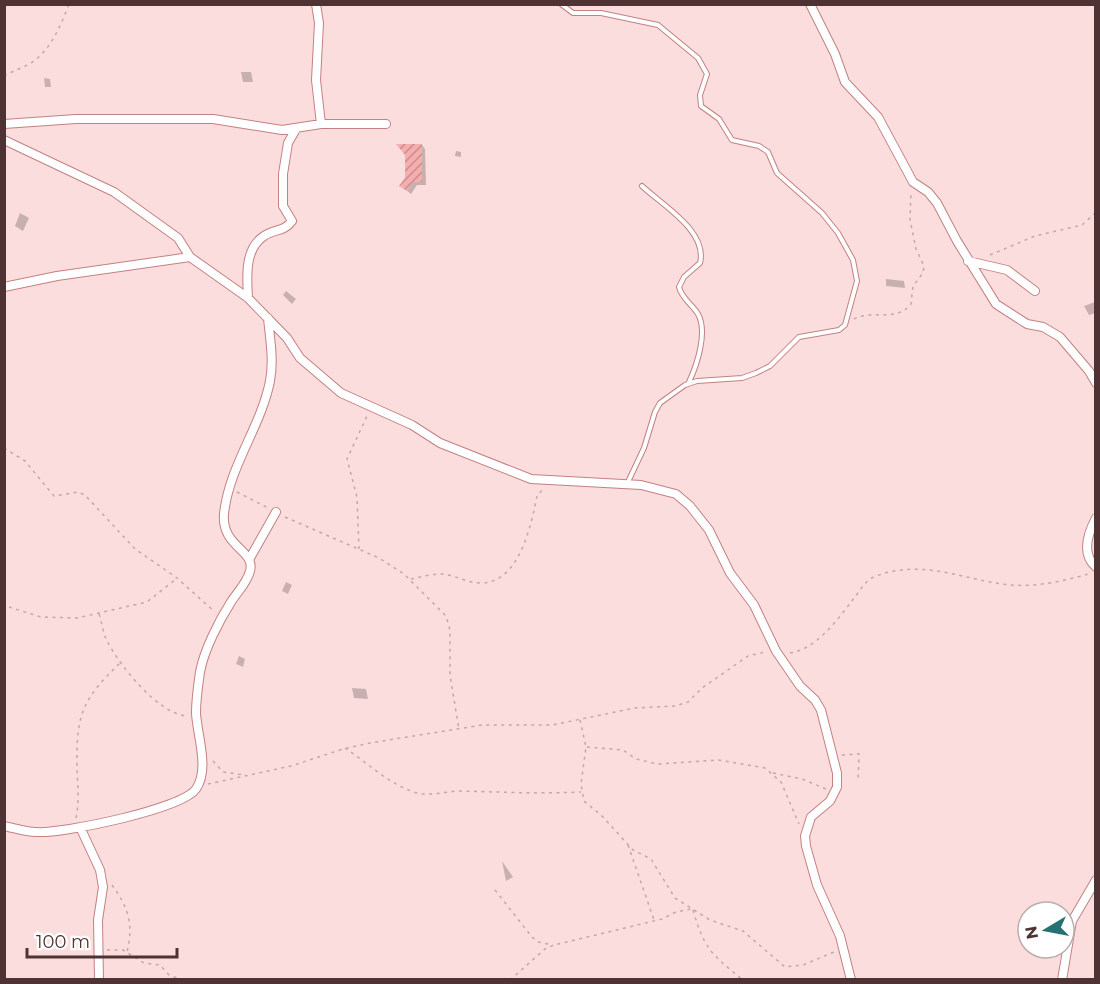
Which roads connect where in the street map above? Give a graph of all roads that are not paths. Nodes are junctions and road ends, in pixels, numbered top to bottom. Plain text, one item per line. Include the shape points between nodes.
1 (315, 4) edge
2 (561, 4) edge
3 (810, 4) edge
4 (4, 124) edge
5 (321, 124) junction
6 (387, 124) dead end
7 (296, 129) junction
8 (4, 140) edge
9 (642, 186) dead end
10 (190, 257) junction
11 (972, 262) junction
12 (4, 287) edge
13 (1035, 291) dead end
14 (248, 298) junction
15 (268, 318) junction
16 (689, 383) junction
17 (1095, 383) edge
18 (627, 484) junction
19 (276, 512) road end
20 (1095, 518) edge
21 (250, 558) junction
22 (1095, 567) edge
23 (4, 826) edge
24 (77, 828) junction
25 (1095, 880) edge
26 (99, 980) edge
27 (851, 980) edge
28 (1062, 980) edge

1 - 5 street via 319,23 316,80
2 - 16 lane via 573,13 601,13 658,25 698,58 707,74 700,95 701,106 720,119 732,140 768,152 777,173 828,219 853,260 857,280 845,325 839,330 799,337 770,366 742,378
3 - 11 street via 845,82 878,117 913,182 938,202
4 - 7 street via 76,119 213,119
5 - 6 street
5 - 7 street
7 - 14 street via 288,143 283,174 284,207 292,222 264,236 252,251
8 - 10 street via 125,199 178,238
9 - 16 lane via 686,225 701,247 700,263 684,277 679,288 701,323 698,355
10 - 12 street
10 - 14 street
11 - 13 street via 1007,270
11 - 17 street via 996,304 1027,324 1060,337 1089,370
14 - 15 street
15 - 18 street via 300,358 341,393 412,425 440,443 531,479
15 - 21 street via 270,380 241,454 224,514 229,539
16 - 18 lane via 660,403
18 - 27 street via 676,494 690,506 754,605 778,653 800,686 819,705 837,773 835,794 811,817 805,836 809,863 843,947
19 - 21 street
20 - 22 street via 1087,545 1089,560
21 - 24 street via 249,574 202,663 196,707 201,770 198,784 190,794 150,811
23 - 24 street via 35,832
24 - 26 street via 100,870 103,887 97,951
25 - 28 street via 1071,921

